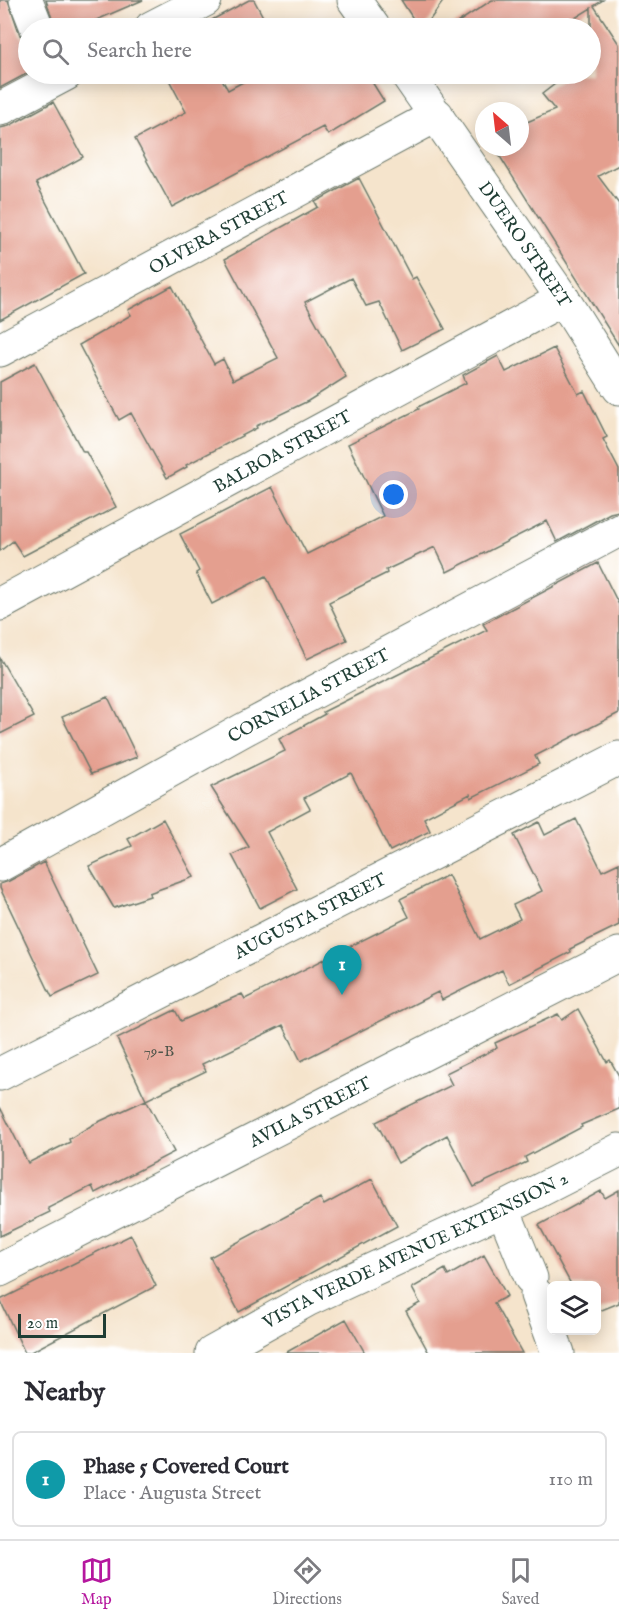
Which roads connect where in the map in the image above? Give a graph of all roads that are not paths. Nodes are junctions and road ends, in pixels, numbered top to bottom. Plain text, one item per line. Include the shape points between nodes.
1 (26, 0) edge
2 (205, 0) edge
3 (354, 0) edge
4 (34, 18) edge
5 (170, 18) edge
6 (367, 18) edge
7 (44, 84) edge
8 (414, 84) edge
9 (0, 109) edge
10 (437, 115) junction
11 (564, 298) junction
12 (0, 350) edge
13 (619, 388) edge
14 (619, 530) edge
15 (0, 604) edge
16 (619, 758) edge
17 (0, 865) edge
18 (619, 954) edge
19 (0, 1074) edge
20 (619, 1150) edge
21 (503, 1209) junction
22 (0, 1270) edge
23 (212, 1353) edge
24 (558, 1353) edge

1 - 4 street
2 - 5 street
3 - 6 street
7 - 9 street
8 - 10 street, DUERO STREET
10 - 11 street, DUERO STREET
10 - 12 street, OLVERA STREET
11 - 13 street, DUERO STREET
11 - 15 street, BALBOA STREET
14 - 17 street, CORNELIA STREET via 243,730
16 - 19 street, AUGUSTA STREET
18 - 22 street, AVILA STREET
20 - 21 street, VISTA VERDE AVENUE EXTENSION 2
21 - 23 street, VISTA VERDE AVENUE EXTENSION 2 via 306,1300
21 - 24 street

